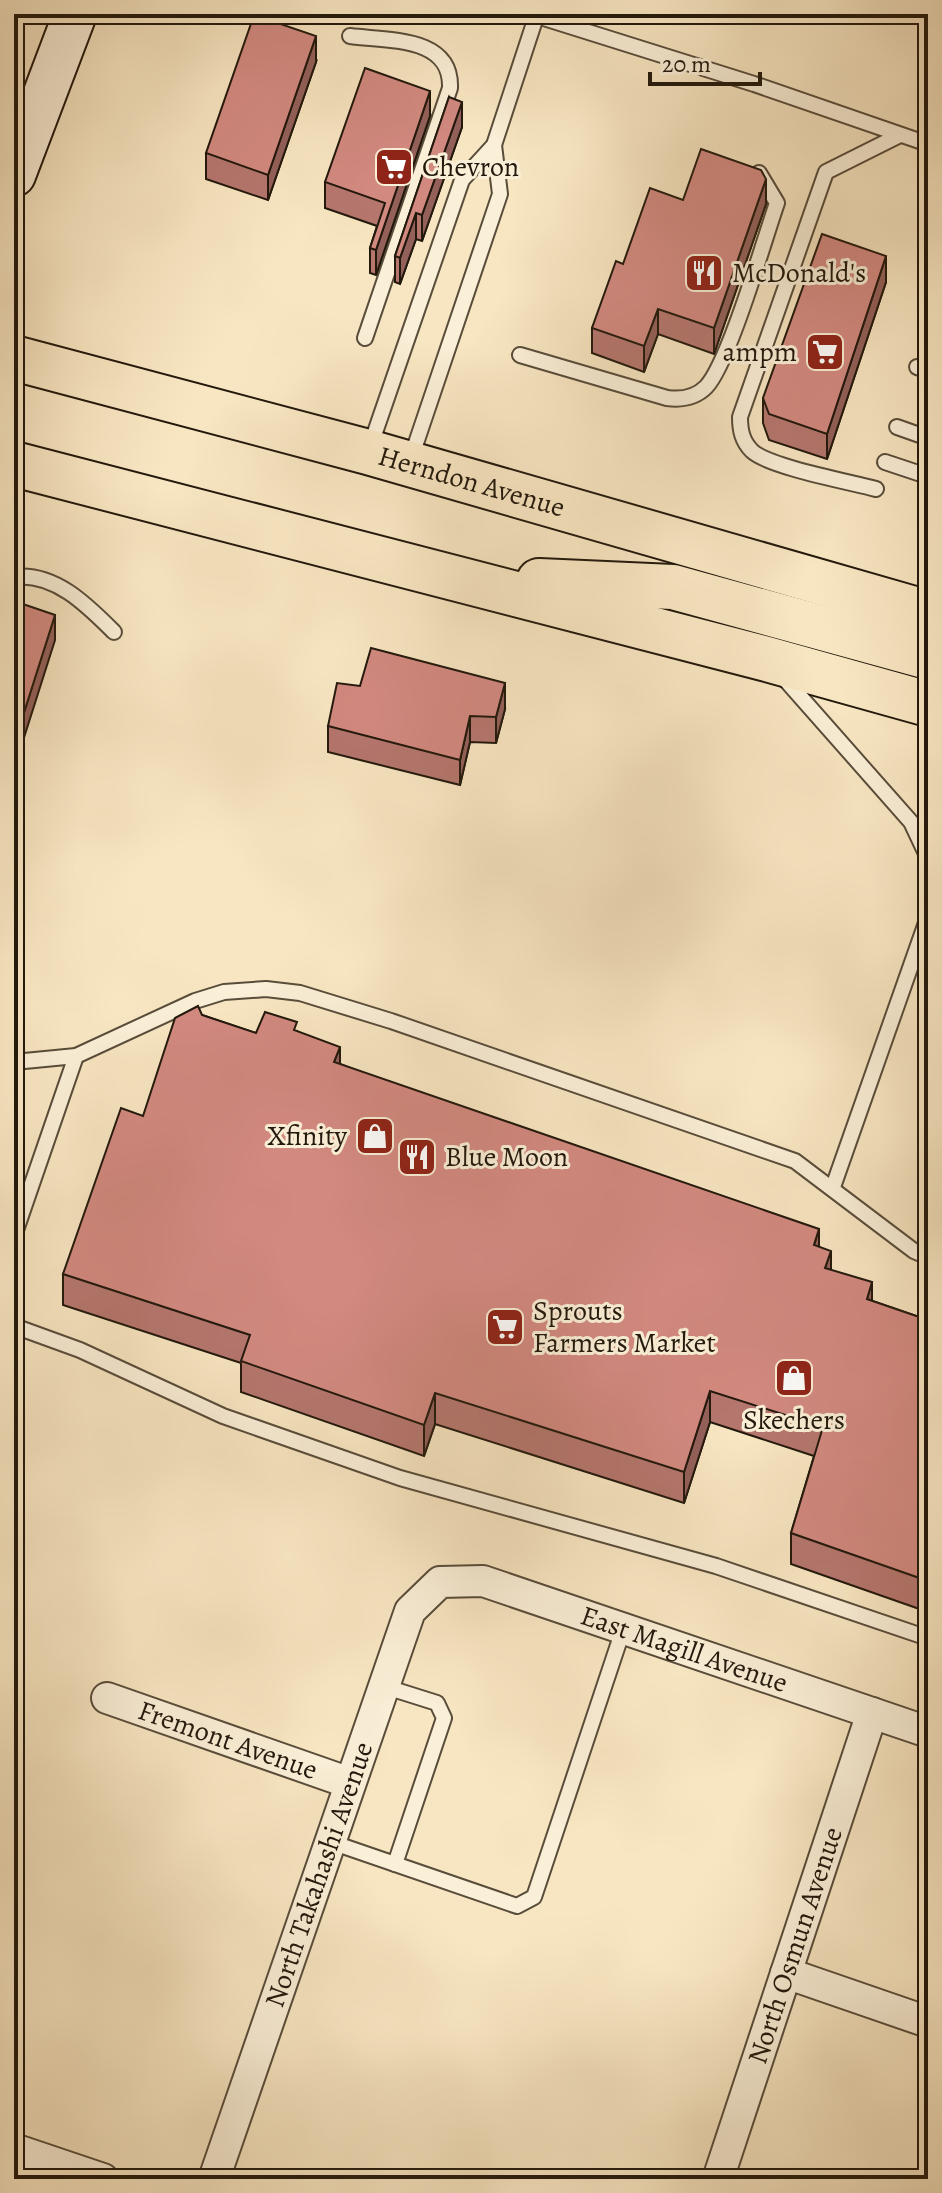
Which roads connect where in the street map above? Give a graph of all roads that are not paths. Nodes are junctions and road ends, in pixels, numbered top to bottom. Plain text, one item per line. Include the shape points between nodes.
1 (75, 14) edge
2 (535, 15) edge
3 (350, 36) dead end
4 (900, 135) junction
5 (928, 144) edge
6 (494, 145) junction
7 (759, 173) edge
8 (14, 175) edge
9 (365, 338) dead end
10 (520, 355) dead end
11 (14, 358) edge
12 (897, 427) dead end
13 (928, 438) edge
14 (368, 452) junction
15 (885, 462) dead end
16 (14, 464) edge
17 (409, 464) junction
18 (921, 474) dead end
19 (876, 489) dead end
20 (14, 577) edge
21 (445, 577) junction
22 (928, 613) edge
23 (114, 632) dead end
24 (928, 657) edge
25 (767, 659) junction
26 (928, 704) edge
27 (928, 858) edge
28 (928, 917) edge
29 (76, 1056) junction
30 (14, 1062) edge
31 (833, 1187) junction
32 (14, 1236) edge
33 (928, 1257) edge
34 (14, 1326) edge
35 (440, 1582) joint
36 (624, 1627) junction
37 (928, 1638) edge
38 (383, 1686) junction
39 (107, 1698) dead end
40 (872, 1713) junction
41 (928, 1732) edge
42 (350, 1783) junction
43 (331, 1842) junction
44 (395, 1864) junction
45 (786, 1973) junction
46 (928, 2022) edge
47 (14, 2149) edge
48 (103, 2179) edge
49 (214, 2179) edge
50 (718, 2179) edge

1 - 8 main road
2 - 4 lane
2 - 6 lane
3 - 9 lane via 426,48 445,61 451,74
4 - 5 lane
4 - 19 lane via 826,172 740,417 746,442 766,460
6 - 14 lane via 462,180
6 - 17 lane via 500,194
7 - 10 lane via 777,203 725,352 699,393 667,398
11 - 14 main road, Herndon Avenue
12 - 13 lane
14 - 17 main road, Herndon Avenue
15 - 18 lane
16 - 21 main road
17 - 22 main road, Herndon Avenue
20 - 23 lane via 65,589
21 - 24 main road via 673,587
21 - 25 main road
25 - 26 main road
25 - 27 lane via 911,822
28 - 31 lane
29 - 30 lane
29 - 31 lane via 224,992 300,993 750,1144 795,1161
29 - 32 lane
31 - 33 lane
34 - 37 lane via 80,1350 223,1416 400,1478 716,1566
35 - 36 street, East Magill Avenue via 483,1581
35 - 38 street, North Takahashi Avenue via 410,1611
36 - 40 street, East Magill Avenue
36 - 44 lane via 534,1897 517,1906
38 - 42 street, North Takahashi Avenue
38 - 44 lane via 437,1703 444,1718
39 - 42 street, Fremont Avenue
40 - 41 street, East Magill Avenue
40 - 45 street, North Osmun Avenue
42 - 43 street, North Takahashi Avenue
43 - 44 lane
43 - 49 street, North Takahashi Avenue
45 - 46 street
45 - 50 street, North Osmun Avenue
47 - 48 street

